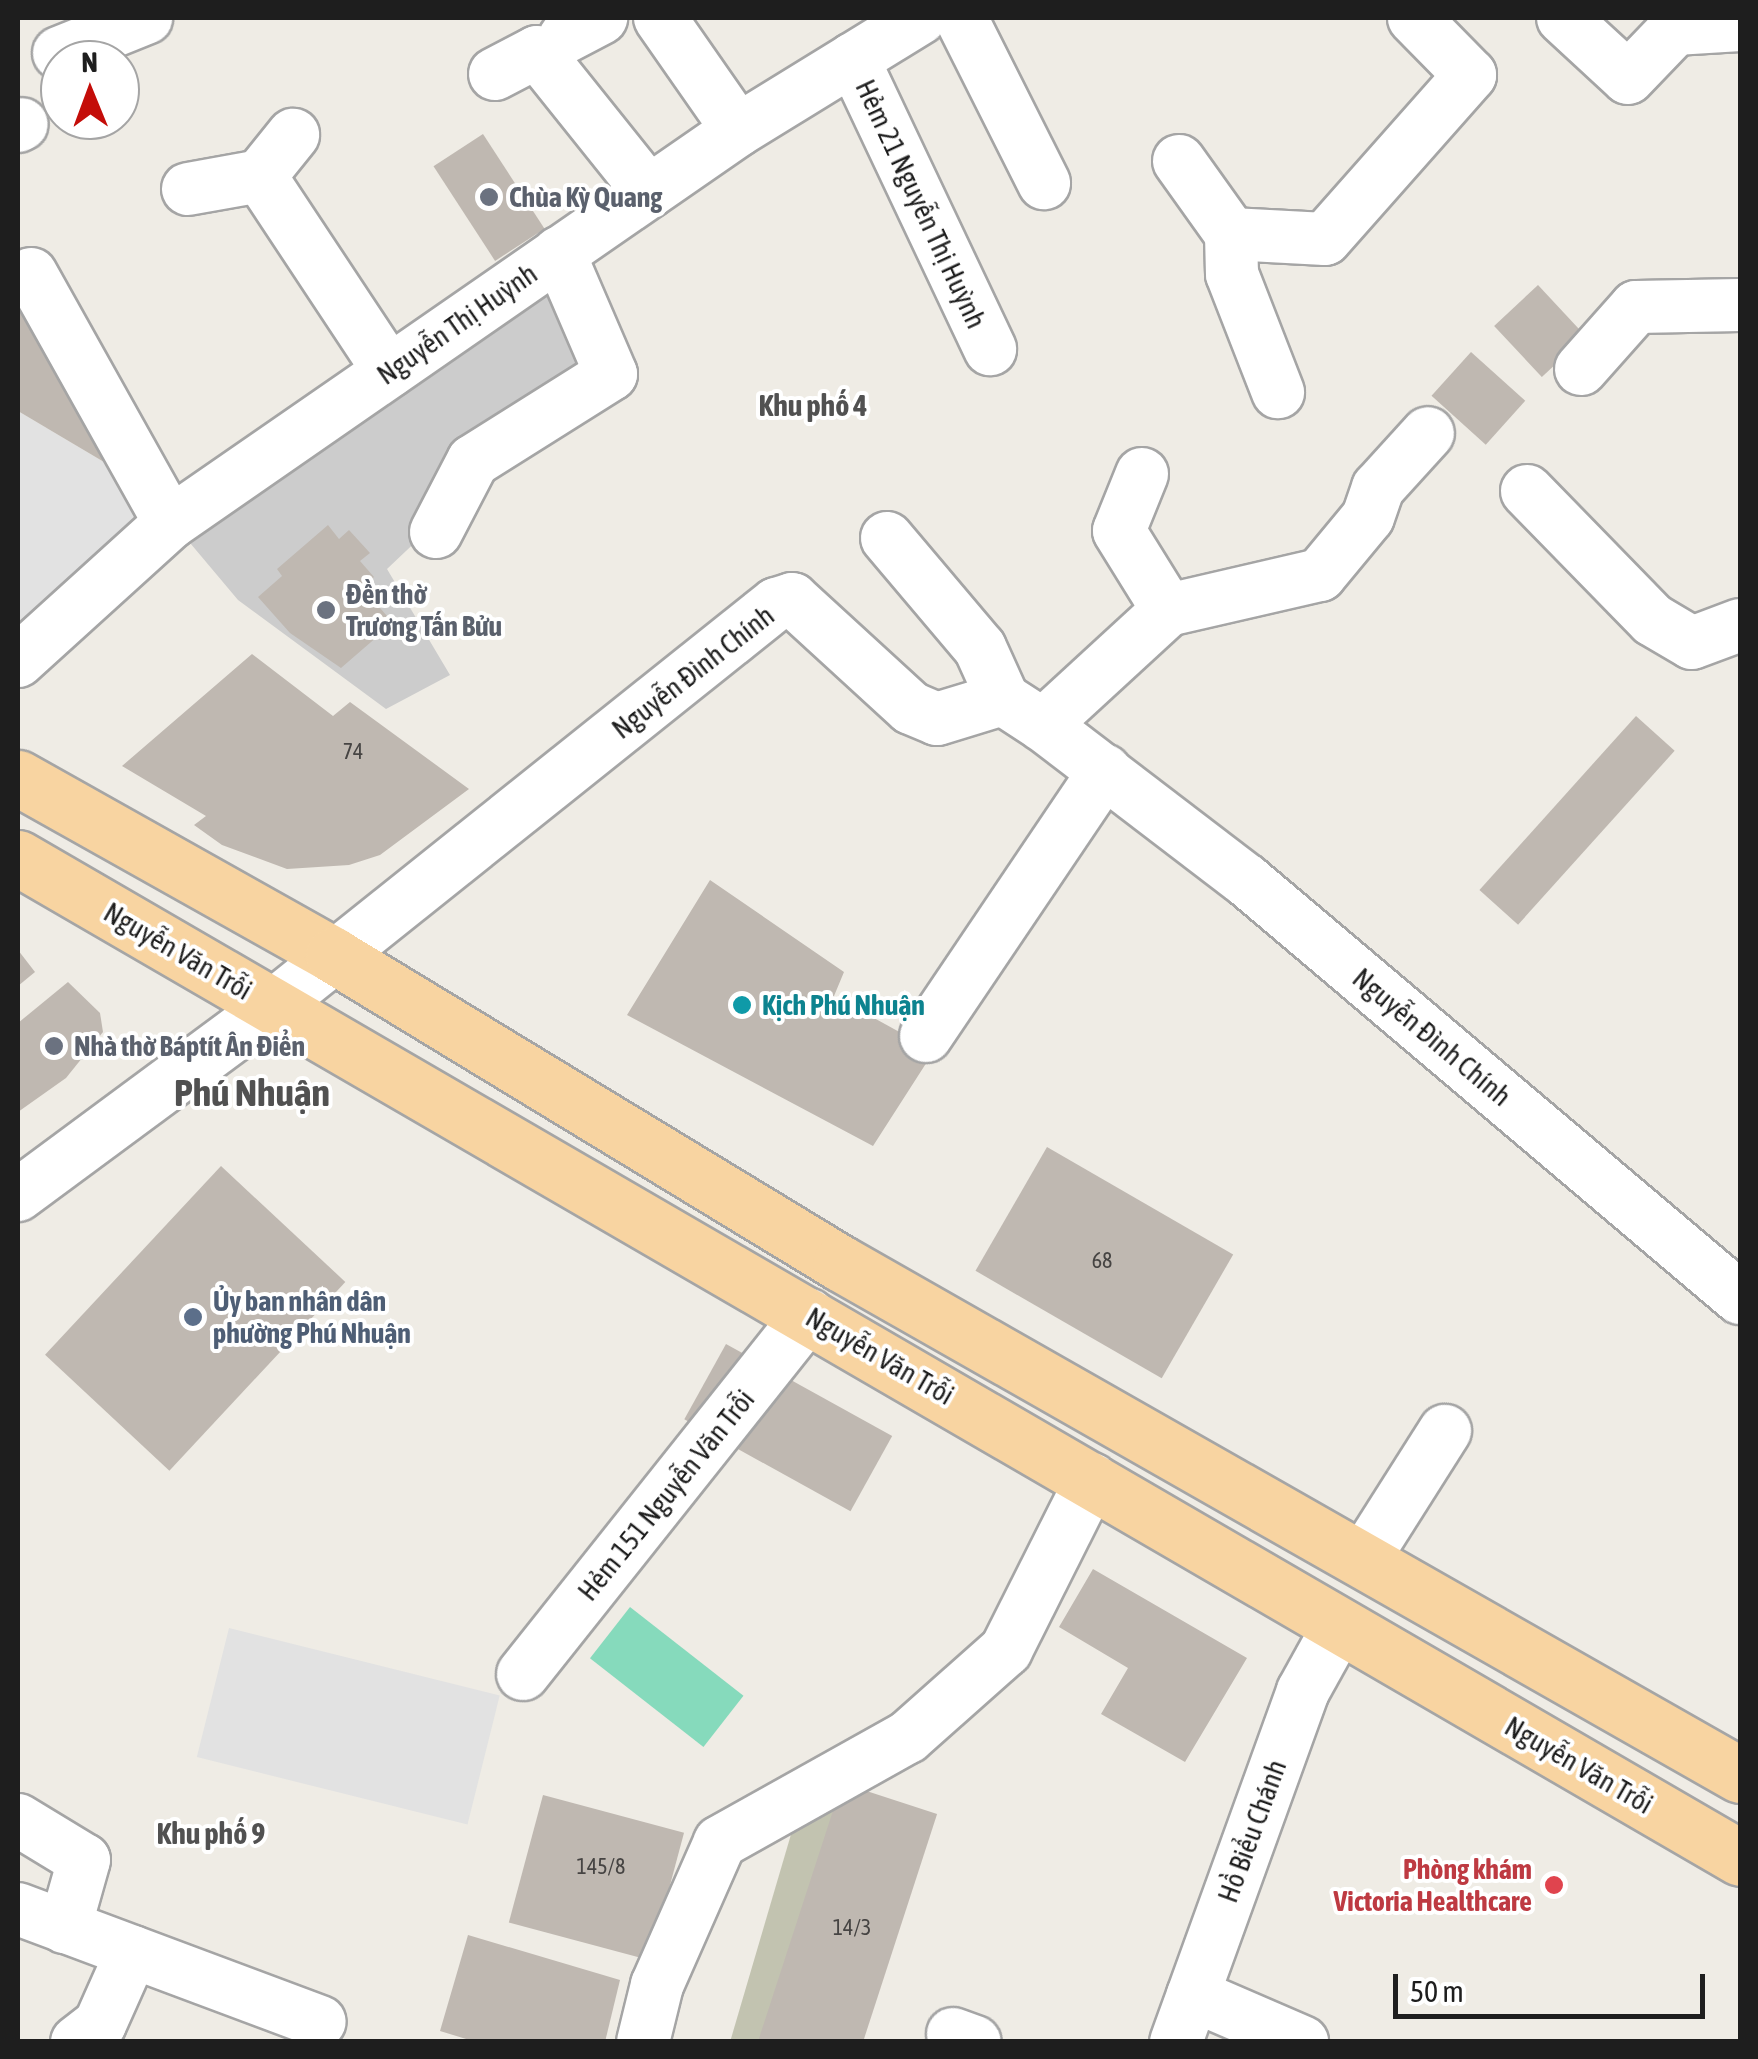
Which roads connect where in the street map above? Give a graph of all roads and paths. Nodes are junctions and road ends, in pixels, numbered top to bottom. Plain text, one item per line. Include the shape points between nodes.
1 (146, 18) edge
2 (660, 18) edge
3 (960, 18) edge
4 (1414, 18) edge
5 (1563, 18) edge
6 (1740, 25) edge
7 (874, 34) edge
8 (91, 40) edge
9 (496, 74) dead end
10 (738, 130) junction
11 (293, 135) dead end
12 (1180, 161) dead end
13 (260, 176) junction
14 (1044, 183) dead end
15 (188, 189) dead end
16 (649, 192) junction
17 (1231, 234) junction
18 (560, 254) junction
19 (31, 274) dead end
20 (1740, 306) edge
21 (990, 349) dead end
22 (1582, 369) dead end
23 (389, 371) junction
24 (1278, 392) dead end
25 (1428, 434) dead end
26 (1142, 474) dead end
27 (1528, 490) dead end
28 (170, 523) junction
29 (436, 532) dead end
30 (887, 538) dead end
31 (1168, 610) junction
32 (1740, 625) edge
33 (18, 661) edge
34 (1023, 712) junction
35 (1104, 772) junction
36 (18, 778) edge
37 (18, 858) edge
38 (333, 954) junction
39 (273, 1006) junction
40 (926, 1036) dead end
41 (18, 1194) edge
42 (840, 1263) junction
43 (1740, 1298) edge
44 (809, 1315) junction
45 (1444, 1431) dead end
46 (1092, 1479) junction
47 (1363, 1560) junction
48 (1339, 1626) junction
49 (523, 1674) dead end
50 (1654, 1728) junction
51 (1740, 1735) edge
52 (1740, 1775) edge
53 (18, 1820) edge
54 (1740, 1858) edge
55 (41, 1918) edge
56 (132, 1952) junction
57 (1184, 2019) edge
58 (320, 2022) dead end
59 (77, 2042) edge
60 (643, 2042) edge
61 (1302, 2042) edge

1 - 8 street
2 - 10 street
3 - 14 street
4 - 17 street via 1470,75 1325,239
5 - 6 street via 1628,78 1676,29
7 - 10 street, Nguyễn Thị Huỳnh
7 - 21 street, Hẻm 21 Nguyễn Thị Huỳnh
9 - 16 street via 537,52
10 - 16 street, Nguyễn Thị Huỳnh
11 - 13 street
12 - 17 street
13 - 15 street
13 - 23 street
16 - 18 street, Nguyễn Thị Huỳnh
17 - 24 street via 1232,274
18 - 23 street, Nguyễn Thị Huỳnh
18 - 29 street via 611,374 474,460
19 - 28 street
20 - 22 street via 1636,307
23 - 28 street, Nguyễn Thị Huỳnh
25 - 31 street via 1378,488 1368,517 1320,575
26 - 31 street via 1119,531
27 - 32 street via 1653,620 1692,643
28 - 33 street, Nguyễn Thị Huỳnh
30 - 34 street via 980,648
31 - 34 street
34 - 35 street, Nguyễn Đình Chính
34 - 38 street, Nguyễn Đình Chính via 937,719 911,708 806,606 792,599 776,604
35 - 40 street
35 - 43 street, Nguyễn Đình Chính via 1246,880
36 - 38 main road
37 - 39 main road, Nguyễn Văn Trỗi
38 - 39 street, Nguyễn Đình Chính
38 - 42 main road
39 - 41 street, Nguyễn Đình Chính
39 - 44 main road, Nguyễn Văn Trỗi
42 - 44 main road
42 - 47 main road
44 - 46 main road, Nguyễn Văn Trỗi
44 - 49 street, Hẻm 151 Nguyễn Văn Trỗi
45 - 47 street
46 - 48 main road, Nguyễn Văn Trỗi
46 - 60 street via 1006,1650 908,1737 720,1842 657,1986
47 - 50 main road
48 - 54 main road, Nguyễn Văn Trỗi
48 - 57 street, Hồ Biểu Chánh via 1303,1691
50 - 51 main road
50 - 52 main road
53 - 55 street via 84,1860
55 - 56 street
56 - 58 street
56 - 59 street via 100,2024
57 - 61 street

